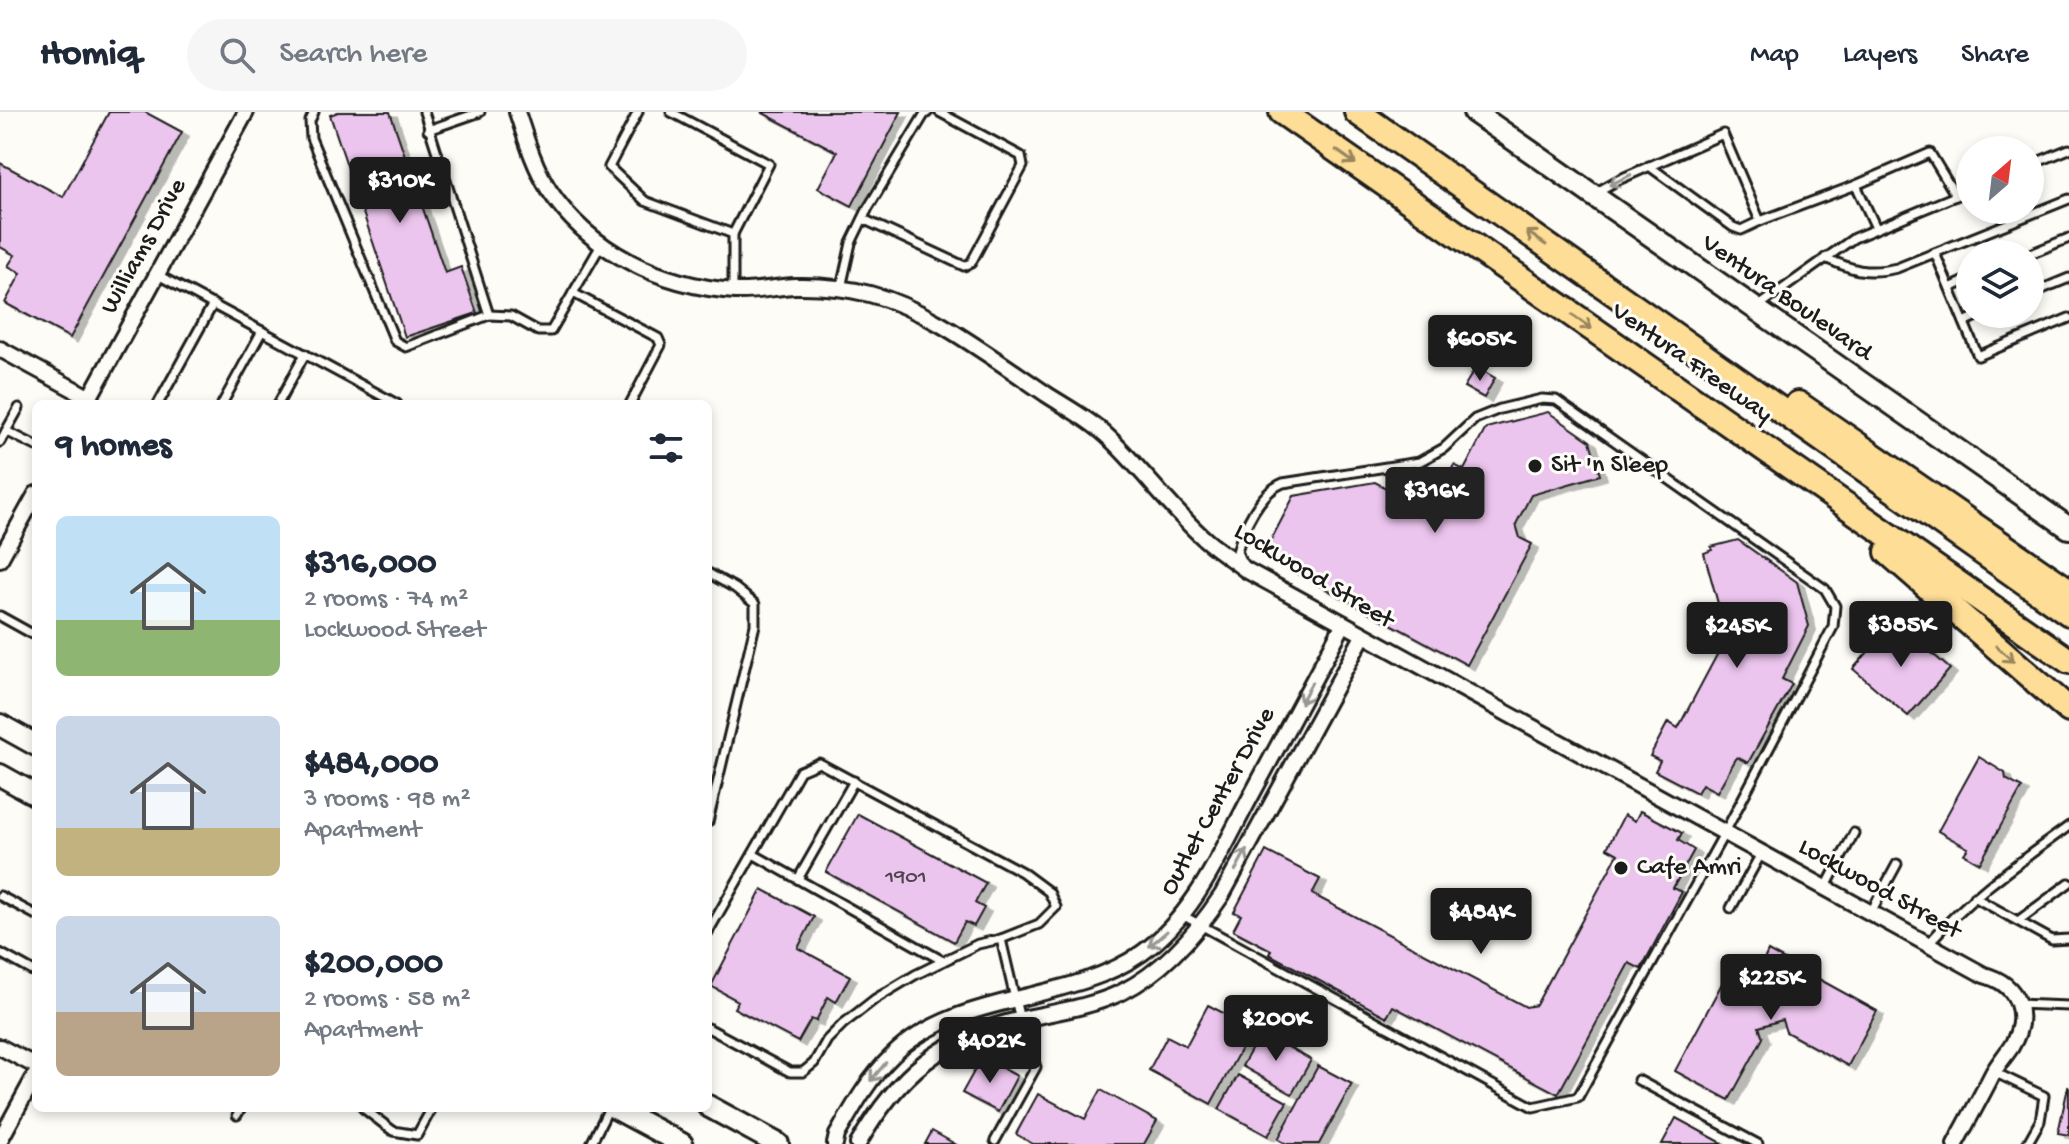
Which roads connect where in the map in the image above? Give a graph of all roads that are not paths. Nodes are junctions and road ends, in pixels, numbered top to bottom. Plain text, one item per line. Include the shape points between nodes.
1 (246, 112) edge
2 (314, 112) edge
3 (424, 112) edge
4 (480, 112) edge
5 (517, 112) edge
6 (638, 112) edge
7 (671, 112) edge
8 (928, 112) edge
9 (939, 112) edge
10 (1282, 112) edge
11 (1357, 112) edge
12 (1474, 112) edge
13 (428, 130) junction
14 (2069, 149) edge
15 (2044, 159) edge
16 (1649, 166) junction
17 (1856, 185) junction
18 (1592, 195) junction
19 (1956, 196) joint
20 (2069, 199) edge
21 (863, 219) junction
22 (1760, 221) junction
23 (1876, 228) junction
24 (733, 234) junction
25 (2069, 238) edge
26 (601, 245) junction
27 (2044, 248) edge
28 (1935, 253) junction
29 (1825, 258) junction
30 (158, 275) junction
31 (2069, 278) edge
32 (1600, 283) junction
33 (1956, 285) edge
34 (841, 288) junction
35 (1950, 288) junction
36 (2044, 288) edge
37 (733, 291) junction
38 (573, 293) junction
39 (1956, 303) edge
40 (213, 304) junction
41 (1755, 309) junction
42 (489, 315) junction
43 (2069, 318) edge
44 (1966, 328) edge
45 (262, 331) junction
46 (0, 349) edge
47 (305, 354) junction
48 (86, 400) edge
49 (89, 400) edge
50 (160, 400) edge
51 (224, 400) edge
52 (280, 400) edge
53 (390, 400) edge
54 (632, 400) edge
55 (19, 408) dead end
56 (1825, 421) junction
57 (6, 431) junction
58 (0, 442) edge
59 (32, 444) edge
60 (1799, 474) junction
61 (32, 501) edge
62 (2069, 528) edge
63 (0, 559) edge
64 (1246, 570) junction
65 (2069, 571) edge
66 (712, 575) edge
67 (2069, 591) edge
68 (2069, 613) edge
69 (0, 616) edge
70 (1343, 625) junction
71 (32, 634) edge
72 (1363, 636) junction
73 (2069, 661) edge
74 (2069, 710) edge
75 (0, 725) edge
76 (32, 743) edge
77 (0, 775) edge
78 (854, 781) junction
79 (32, 793) edge
80 (712, 805) edge
81 (2069, 826) edge
82 (1725, 832) junction
83 (1854, 833) dead end
84 (1762, 852) junction
85 (753, 854) junction
86 (1897, 864) dead end
87 (798, 879) junction
88 (2069, 883) edge
89 (1826, 887) junction
90 (0, 896) edge
91 (1974, 897) junction
92 (1731, 908) dead end
93 (1871, 912) junction
94 (32, 913) edge
95 (1184, 916) junction
96 (2018, 921) junction
97 (712, 925) edge
98 (1201, 926) junction
99 (1001, 939) junction
100 (2069, 939) edge
101 (1928, 944) junction
102 (0, 953) edge
103 (943, 961) junction
104 (32, 971) edge
105 (1017, 1000) junction
106 (2018, 1004) junction
107 (2069, 1006) edge
108 (1020, 1020) junction
109 (712, 1030) edge
110 (0, 1047) edge
111 (32, 1064) edge
112 (1994, 1072) junction
113 (1638, 1080) dead end
114 (32, 1081) edge
115 (712, 1108) edge
116 (368, 1112) edge
117 (430, 1112) edge
118 (610, 1112) edge
119 (620, 1112) edge
120 (0, 1140) edge
121 (995, 1141) dead end
122 (591, 1144) edge
123 (682, 1144) edge
124 (778, 1144) edge
125 (835, 1144) edge
126 (858, 1144) edge
127 (1758, 1144) edge
128 (1955, 1144) edge
129 (2027, 1144) edge

1 - 30 street, Williams Drive
2 - 42 lane via 311,138 395,341 406,347
3 - 13 lane
4 - 13 lane
5 - 26 street, Lockwood Street via 548,189
6 - 24 lane via 609,167 645,201
7 - 24 lane via 769,164
8 - 21 lane
9 - 21 lane via 1021,156 1023,166 971,263 964,266
10 -> 60 highway, Ventura Freeway
32 -> 11 highway, Ventura Freeway
12 - 18 street, Ventura Boulevard
13 - 42 lane
14 - 15 lane
16 -> 18 lane
16 - 22 lane via 1733,227 1741,230
16 - 22 lane via 1723,134
17 - 19 lane via 1930,153
17 - 22 lane
17 - 23 lane
18 - 41 street, Ventura Boulevard
19 - 23 lane
20 - 28 lane
21 - 34 lane via 851,243
23 - 29 lane
24 - 37 lane
25 - 27 lane
26 - 37 street, Lockwood Street via 668,278
26 - 38 lane
28 - 29 lane via 1875,273
28 - 35 lane
29 - 41 lane
30 - 40 lane
30 - 49 street, Williams Drive
31 - 36 lane
32 - 56 highway
32 - 68 highway, Ventura Freeway
33 - 35 lane
34 - 37 street, Lockwood Street
34 - 64 street, Lockwood Street via 891,299 918,312 1105,433 1206,541
35 - 39 lane
38 - 42 lane via 551,331 538,331 511,316
38 - 54 lane via 658,338 661,345
40 - 45 lane
40 - 50 lane
41 - 62 street, Ventura Boulevard
43 - 44 lane via 1978,356
45 - 47 lane
45 - 51 lane
46 - 48 street
47 - 52 lane
47 - 53 lane
55 - 57 lane
56 - 65 highway
56 - 67 highway
57 - 58 lane
57 - 59 lane
60 - 73 highway, Ventura Freeway
60 -> 74 highway
61 - 63 street
64 - 70 street, Lockwood Street
64 - 82 lane via 1237,552 1242,533 1272,487 1419,462 1444,448 1475,419 1542,399 1556,400 1825,589 1835,606 1833,627
66 - 80 lane via 755,604 755,625
69 - 71 lane
70 - 72 street, Lockwood Street
70 -> 95 street, Outlet Center Drive
72 - 82 street, Lockwood Street
98 -> 72 street, Outlet Center Drive
75 - 76 street
77 - 79 street
78 - 85 lane via 819,763 800,771
78 - 87 lane
78 - 99 lane via 1022,872 1049,892 1056,907 1039,924
81 - 91 lane
82 - 84 street, Lockwood Street
82 - 98 lane via 1578,1097 1533,1107
83 - 89 lane
84 - 89 street, Lockwood Street
84 - 92 lane
85 - 87 lane
85 - 97 lane
86 - 93 lane
87 - 103 lane
88 - 96 lane
89 - 93 street, Lockwood Street
90 - 94 lane
91 - 96 lane
91 - 101 lane
93 - 101 street, Lockwood Street
95 - 98 lane
95 -> 105 street, Outlet Center Drive via 1141,954 1113,969
96 - 100 lane via 2052,940
98 - 108 street, Outlet Center Drive via 1122,992
99 - 103 lane
99 - 105 lane
101 - 106 street, Lockwood Street via 1998,978
102 - 104 lane
103 - 109 lane via 875,999 843,1024 803,1072 790,1072
105 - 108 lane
105 -> 125 street, Outlet Center Drive via 962,1015 893,1054 863,1090
106 - 107 lane
106 - 112 street via 2018,1029
108 - 121 lane via 1036,1067
108 - 126 street, Outlet Center Drive via 958,1040 910,1073 890,1093
110 - 111 street
112 - 128 street
112 - 129 lane via 2044,1096 2040,1121
113 - 127 lane
114 - 120 street
115 - 124 street
116 - 117 lane via 393,1131 417,1135
118 - 122 lane
119 - 123 street

